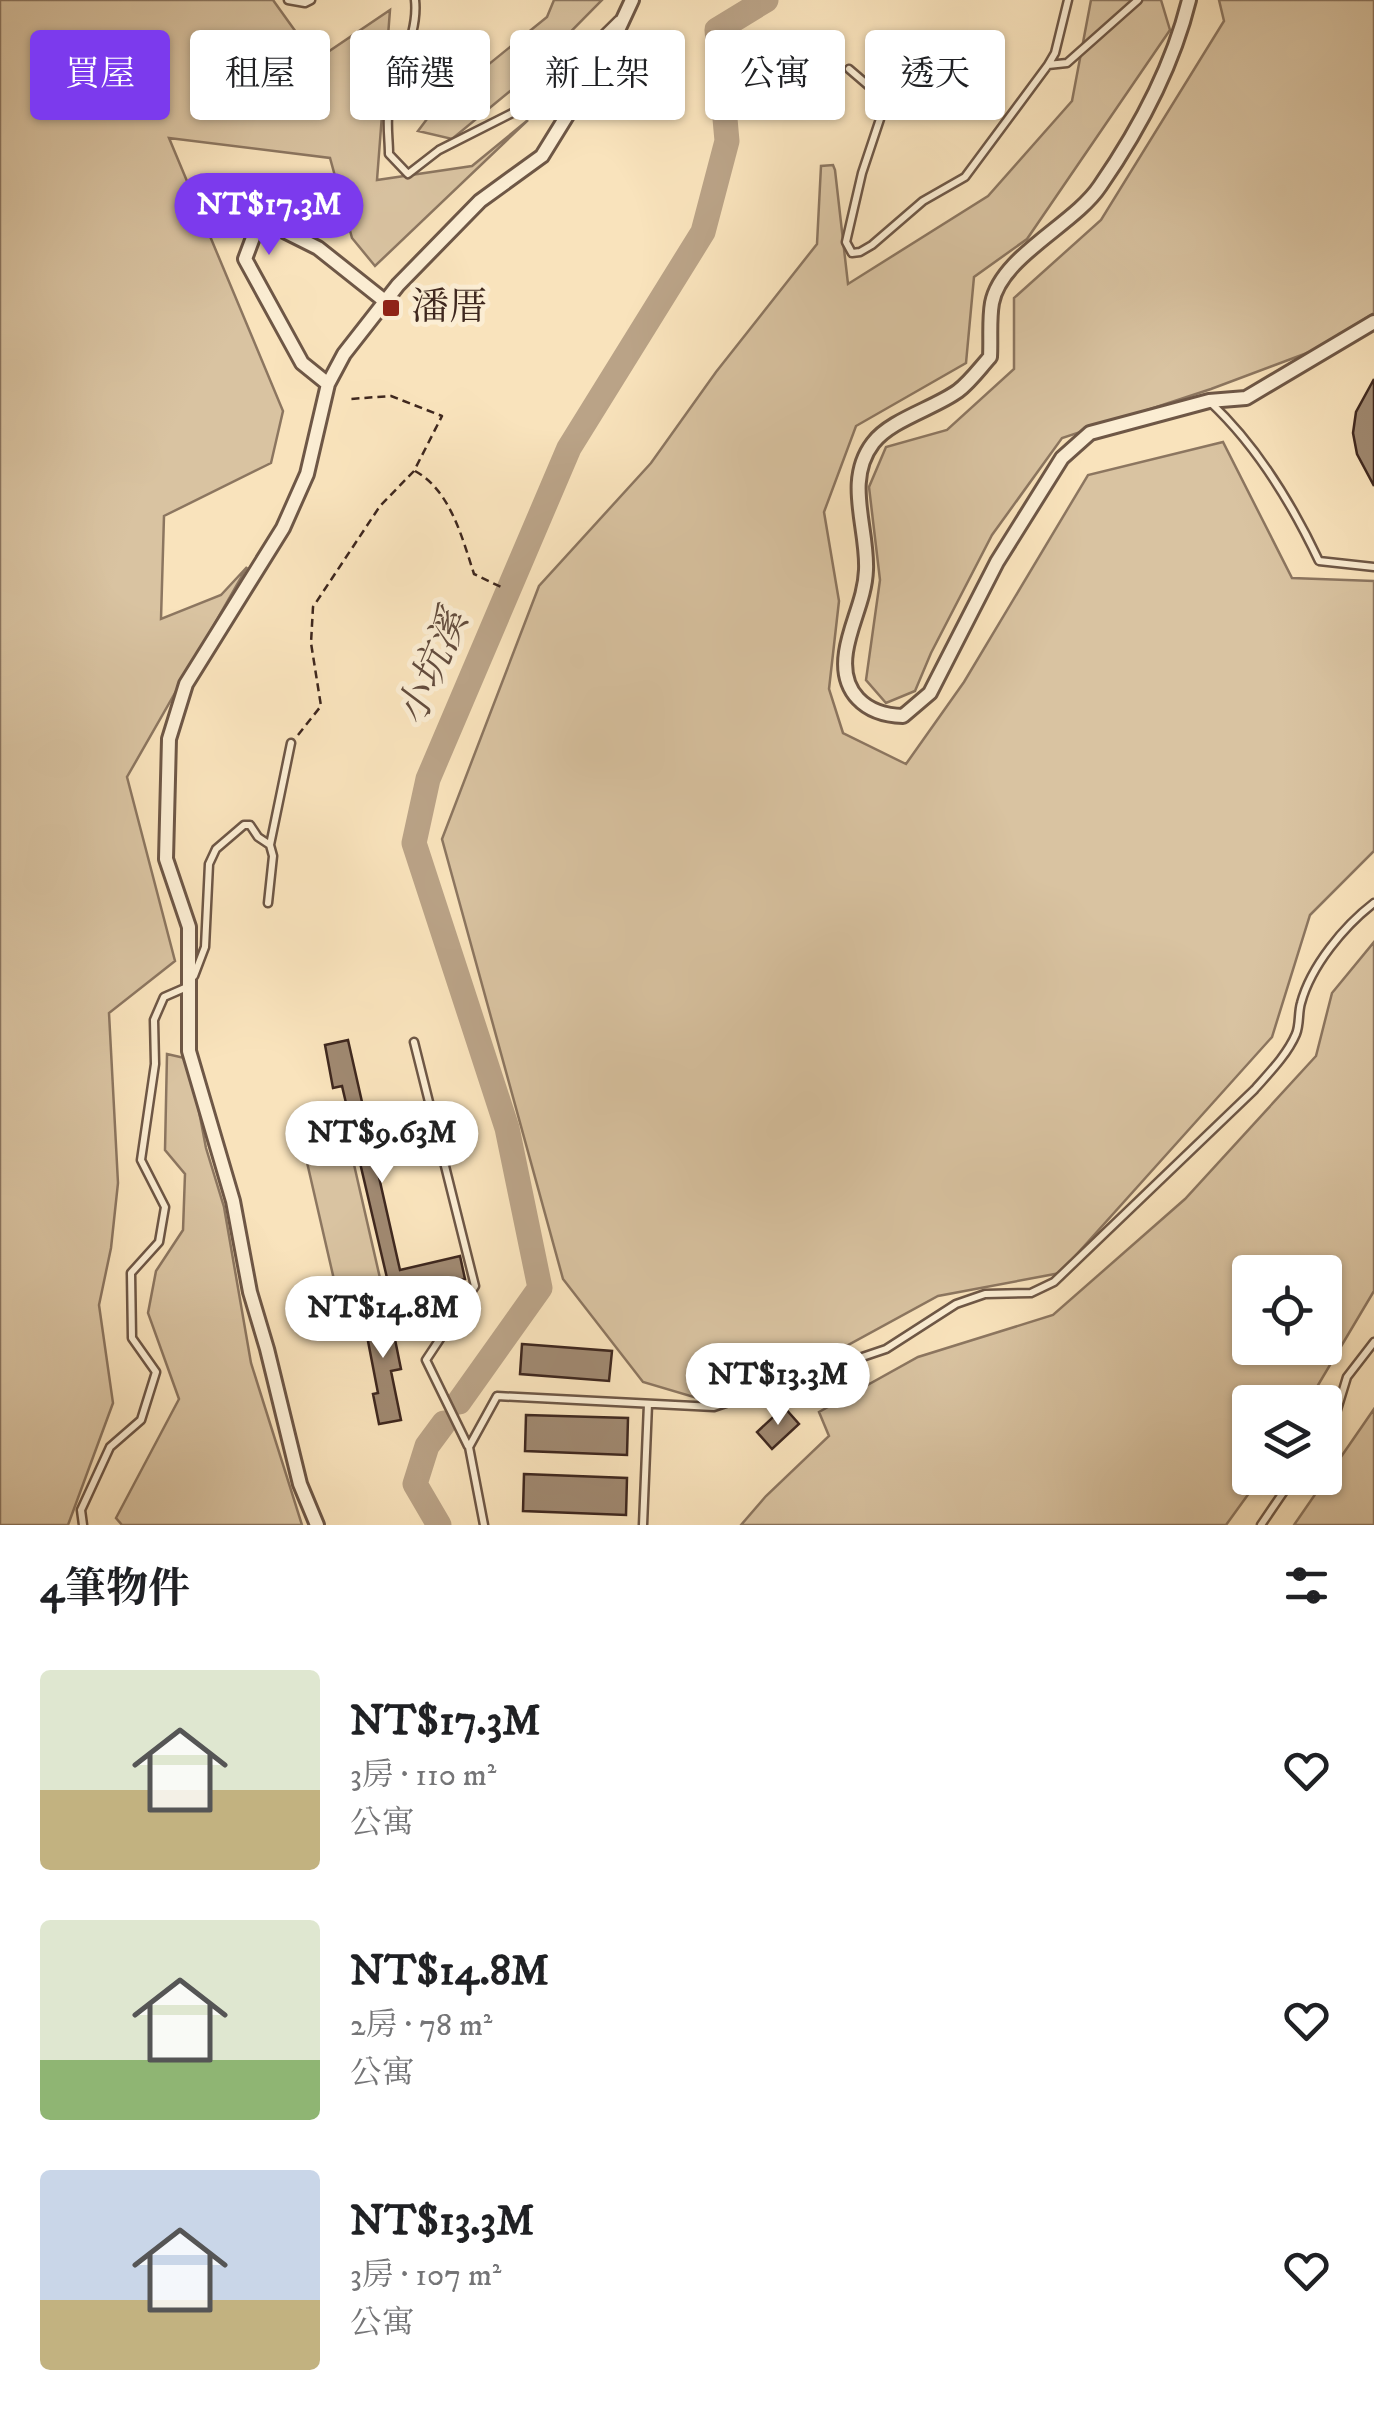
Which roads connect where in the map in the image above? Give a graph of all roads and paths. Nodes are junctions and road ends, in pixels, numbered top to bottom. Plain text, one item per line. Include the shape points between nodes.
1 (288, 0) edge
2 (311, 0) edge
3 (415, 0) edge
4 (1068, 0) edge
5 (1138, 0) edge
6 (1188, 0) edge
7 (629, 6) edge
8 (1048, 65) junction
9 (849, 69) dead end
10 (386, 302) junction
11 (1374, 322) edge
12 (328, 384) junction
13 (350, 398) dead end
14 (1208, 401) junction
15 (414, 471) junction
16 (1374, 567) edge
17 (501, 587) dead end
18 (291, 744) joint
19 (270, 845) junction
20 (268, 903) dead end
21 (1374, 903) edge
22 (189, 986) junction
23 (414, 1042) dead end
24 (1374, 1342) edge
25 (1342, 1394) edge
26 (648, 1404) junction
27 (469, 1447) junction
28 (1281, 1495) edge
29 (82, 1525) edge
30 (316, 1525) edge
31 (484, 1525) edge
32 (643, 1525) edge
33 (1261, 1525) edge

1 - 2 lane
3 - 7 lane via 388,112 389,154 408,174 439,150 536,101
4 - 8 lane
5 - 8 lane via 1067,63
6 - 14 street via 1178,42 1099,189 1036,244 992,300 990,357 959,390 876,438 866,454 858,477 867,566 846,653 846,678 864,706 882,716 903,716 930,693 997,562 1062,458 1090,433
7 - 10 street via 542,156 480,201
8 - 9 lane via 965,178 860,252 846,242 880,119 870,87
10 - 12 street
10 - 12 street via 318,248 260,218 246,260 302,363
11 - 14 street via 1246,398
12 - 22 street via 307,474 283,528 186,684 169,739 166,859 189,927
13 - 15 path via 391,396 442,416
14 - 16 lane via 1297,514 1319,560
15 - 17 path via 434,482 474,574
15 - 18 path via 380,506 313,607 311,644 322,706
18 - 19 lane
19 - 20 lane
19 - 22 lane via 244,825 216,849 209,864 204,948
21 - 26 lane via 1317,967 1301,1002 1298,1032 1272,1069 1054,1282 1032,1293 985,1294 956,1304 886,1348 714,1407
22 - 29 lane via 164,997 154,1020 155,1064 141,1160 165,1208 159,1242 132,1273 132,1338 156,1372 141,1420 110,1447 81,1510
22 - 30 street via 189,1051
23 - 27 lane via 475,1286 426,1360
24 - 25 lane
26 - 27 lane via 496,1396
26 - 32 lane
27 - 31 lane
28 - 33 lane

